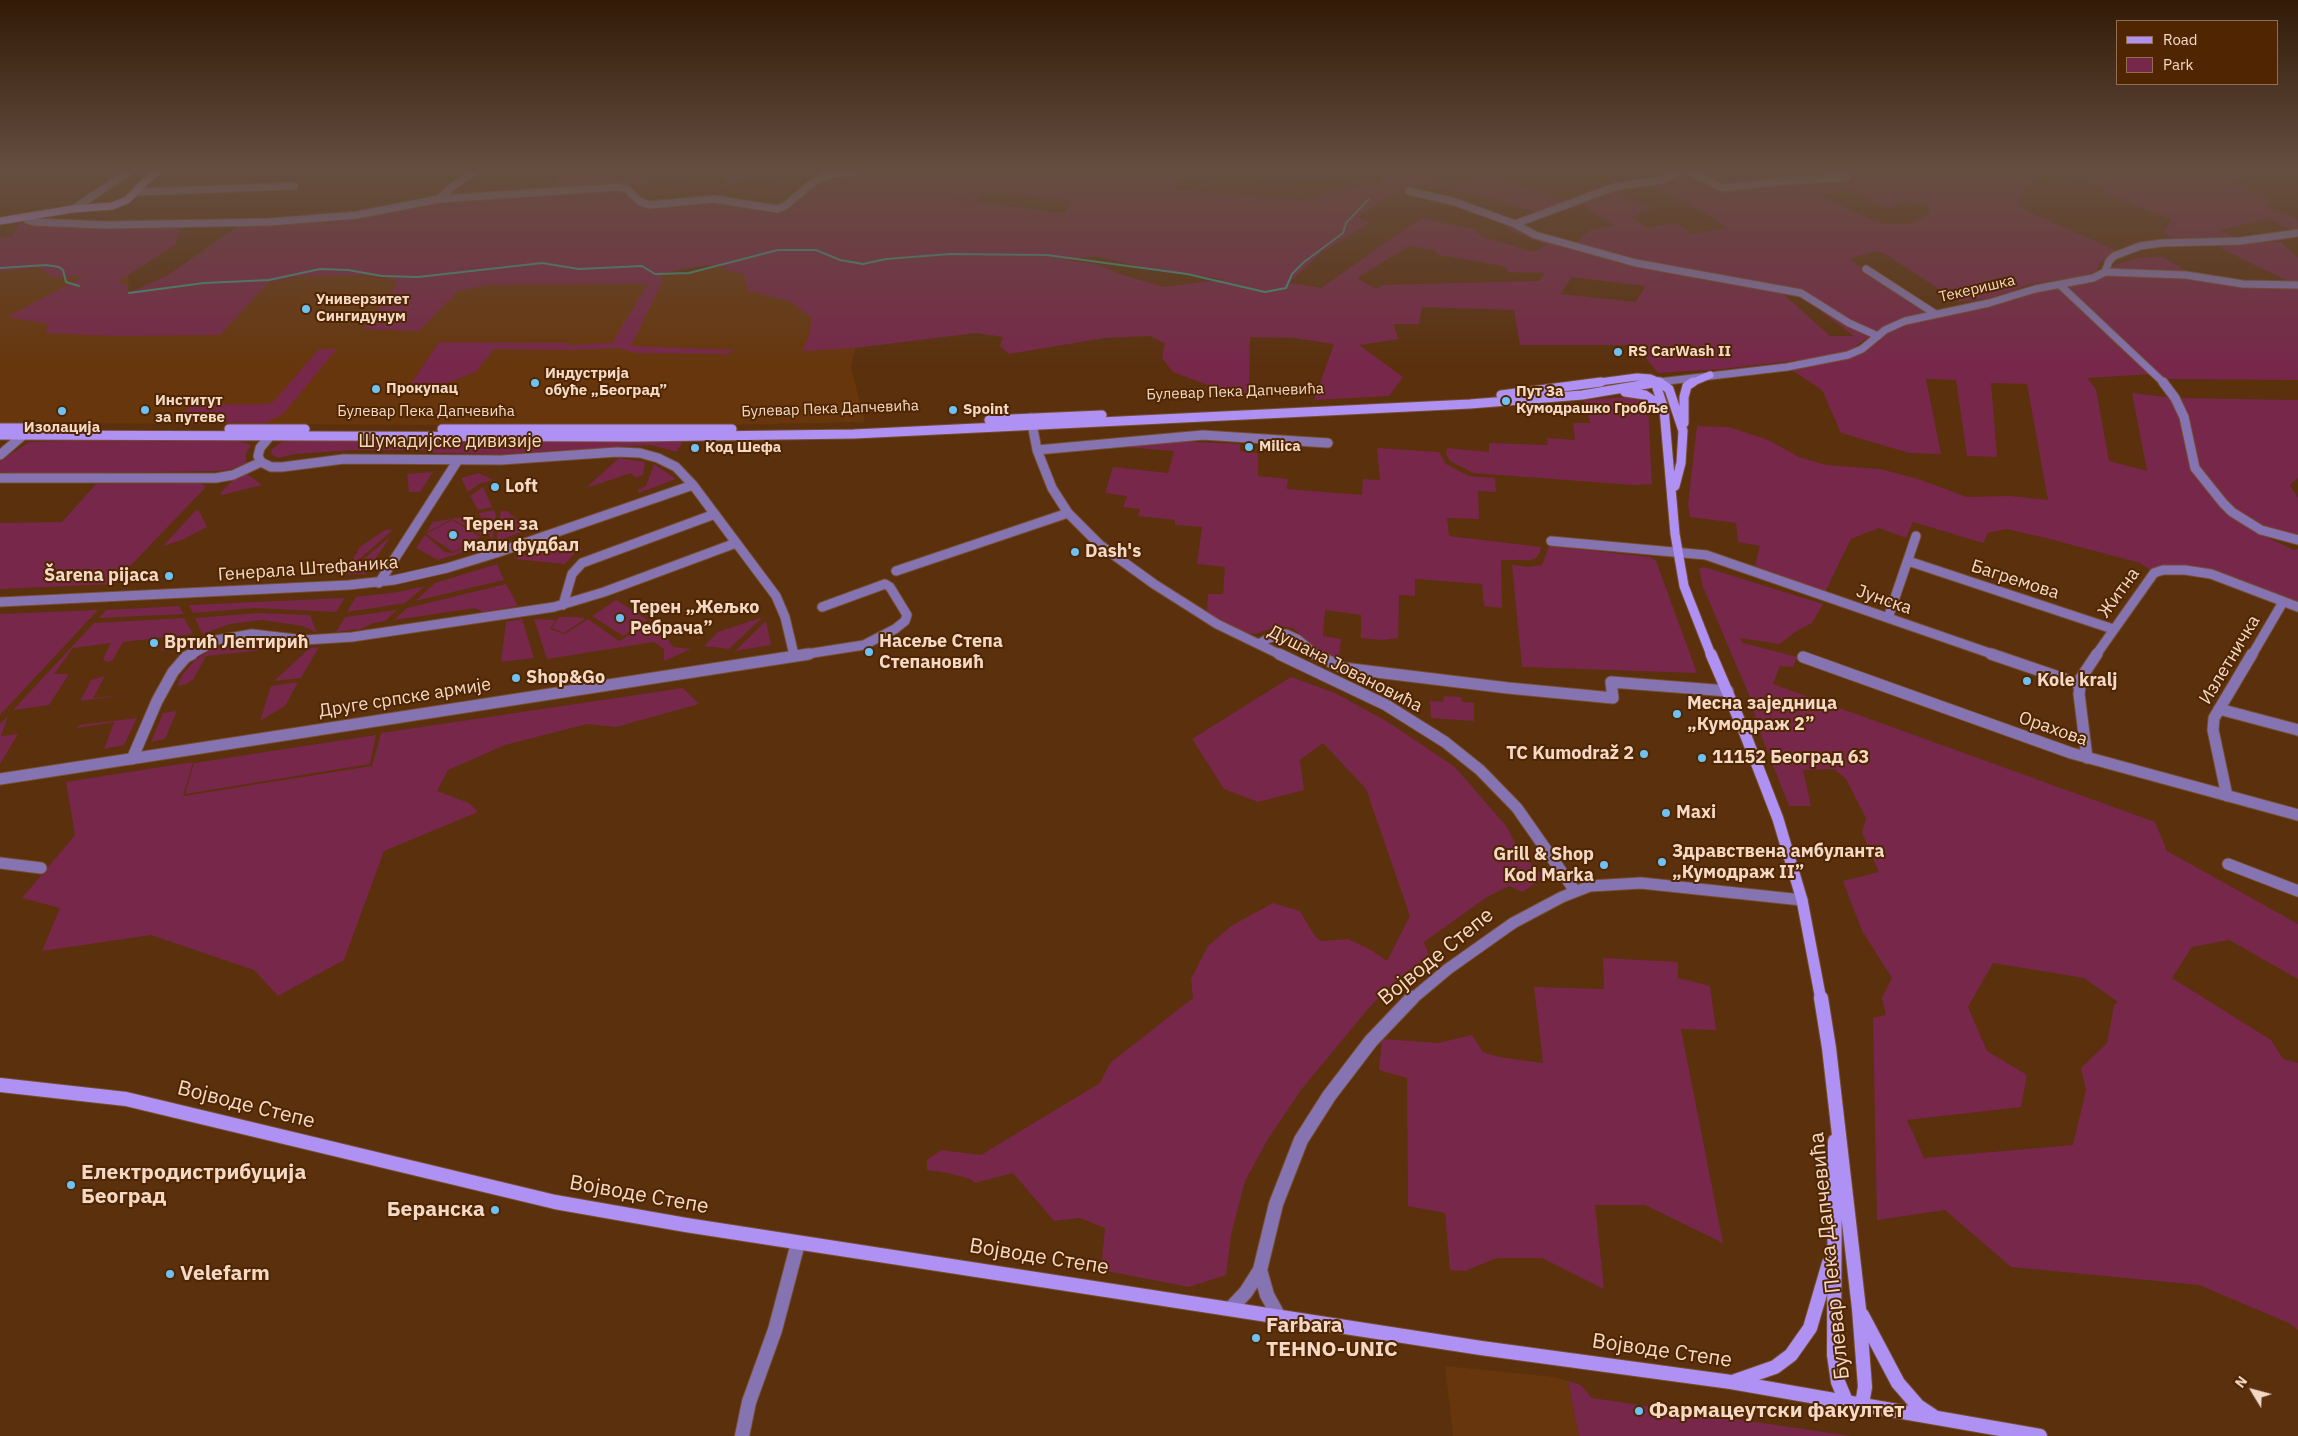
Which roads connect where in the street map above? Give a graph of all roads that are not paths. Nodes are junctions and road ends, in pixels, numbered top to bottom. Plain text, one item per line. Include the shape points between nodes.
1 (1539, 235) edge
2 (2298, 235) edge
3 (1866, 269) dead end
4 (2104, 272) junction
5 (2060, 285) junction
6 (2298, 285) edge
7 (1934, 313) junction
8 (1878, 336) junction
9 (1710, 375) junction
10 (1659, 382) junction
11 (1609, 392) junction
12 (1663, 407) junction
13 (1031, 422) junction
14 (0, 428) edge
15 (30, 428) junction
16 (277, 428) junction
17 (1683, 431) junction
18 (647, 433) junction
19 (0, 435) edge
20 (24, 435) junction
21 (271, 436) junction
22 (1328, 443) dead end
23 (1037, 450) junction
24 (0, 454) edge
25 (458, 460) junction
26 (261, 462) junction
27 (0, 478) edge
28 (693, 485) junction
29 (1673, 492) junction
30 (1068, 513) junction
31 (716, 514) junction
32 (1916, 536) dead end
33 (2298, 540) edge
34 (1550, 541) dead end
35 (736, 543) junction
36 (1677, 552) junction
37 (1908, 561) junction
38 (896, 571) dead end
39 (379, 582) junction
40 (0, 602) edge
41 (2283, 602) junction
42 (563, 605) junction
43 (822, 607) dead end
44 (2298, 607) edge
45 (1888, 618) junction
46 (2113, 629) junction
47 (1259, 644) junction
48 (794, 655) junction
49 (1803, 657) dead end
50 (2079, 684) junction
51 (1728, 691) junction
52 (2218, 710) junction
53 (2298, 730) edge
54 (2087, 758) junction
55 (132, 759) junction
56 (0, 779) edge
57 (2227, 796) junction
58 (2298, 815) edge
59 (0, 863) edge
60 (2228, 864) dead end
61 (41, 868) dead end
62 (1576, 891) junction
63 (2298, 891) edge
64 (1802, 900) junction
65 (0, 1085) edge
66 (1835, 1102) junction
67 (798, 1243) junction
68 (1833, 1250) junction
69 (1260, 1270) junction
70 (1231, 1308) junction
71 (1859, 1308) junction
72 (1278, 1315) junction
73 (1731, 1382) junction
74 (1846, 1401) junction
75 (1862, 1404) junction
76 (1938, 1419) junction
77 (742, 1436) edge
78 (2040, 1436) edge

1 - 8 street via 1636,263 1801,293
2 - 4 street, Текеришка via 2221,243 2180,242 2140,246 2114,256
3 - 7 street
4 - 5 street, Текеришка via 2093,278
4 - 6 street via 2186,275 2243,284
5 - 7 street, Текеришка
5 - 33 street via 2163,382 2184,417 2195,468 2232,512 2261,530
7 - 8 street, Текеришка via 1893,325
8 - 9 street, Текеришка via 1862,349 1839,357 1787,367
9 - 10 street, Текеришка
9 - 17 street via 1690,383 1685,391
10 - 11 street, Булевар Пека Дапчевића
10 - 12 street, Булевар Пека Дапчевића via 1657,388
10 - 13 street, Булевар Пека Дапчевића via 1637,377 1495,396
10 - 17 street, Булевар Пека Дапчевића via 1669,389
11 - 12 street via 1640,394
11 - 13 street, Булевар Пека Дапчевића via 1460,405
12 - 29 street, Булевар Пека Дапчевића
13 - 18 street, Булевар Пека Дапчевића via 873,430
13 - 23 street, Душана Јовановића
14 - 15 street, Булевар Пека Дапчевића
15 - 16 street, Булевар Пека Дапчевића
15 - 20 street
16 - 18 street, Булевар Пека Дапчевића
16 - 21 street
17 - 29 street, Булевар Пека Дапчевића via 1681,463
18 - 21 street, Булевар Пека Дапчевића
19 - 20 street, Булевар Пека Дапчевића
20 - 21 street, Булевар Пека Дапчевића
20 - 24 street
21 - 26 street via 258,456
22 - 23 street via 1203,435
23 - 30 street, Душана Јовановића via 1052,488
25 - 26 street, Шумадијске дивизије via 344,459 282,467 271,467
25 - 28 street, Шумадијске дивизије via 612,452 640,454 671,464
25 - 39 street
26 - 27 street via 228,477 216,478
28 - 31 street, Шумадијске дивизије
28 - 39 street, Генерала Штефаника via 496,553 430,572
29 - 36 street, Булевар Пека Дапчевића
30 - 38 street
30 - 47 street, Душана Јовановића via 1100,545 1132,569 1200,614
31 - 35 street, Шумадијске дивизије
31 - 42 street via 582,563 572,574
32 - 37 street
34 - 36 street
35 - 42 street
35 - 48 street, Шумадијске дивизије via 781,606
36 - 45 street, Јунска via 1713,557
36 - 51 street, Булевар Пека Дапчевића via 1692,608
37 - 45 street
37 - 46 street, Багремова
39 - 40 street, Генерала Штефаника
41 - 44 street
41 - 46 street, Житна via 2211,574 2185,570 2158,571 2149,578
41 - 52 street, Излетничка
42 - 55 street via 340,638 305,640 252,634 217,640 189,655 173,672
43 - 48 street, Друге српске армије via 885,584 901,602 907,615 895,629 868,643
45 - 50 street, Јунска
46 - 50 street, Житна
47 - 51 street via 1288,634 1314,654 1344,668 1508,688 1613,698 1611,682
47 - 62 street, Душана Јовановића via 1386,705 1445,742 1480,770 1517,808
48 - 55 street, Друге српске армије
49 - 54 street, Орахова
50 - 54 street
51 - 64 street, Булевар Пека Дапчевића via 1768,792
52 - 53 street
52 - 57 street, Излетничка via 2213,730
54 - 57 street, Орахова
55 - 56 street, Друге српске армије
57 - 58 street, Орахова
59 - 61 street
60 - 63 street
62 - 64 street, Војводе Степе via 1605,884 1641,883
62 - 69 street, Војводе Степе via 1520,919 1473,950 1409,1001 1371,1041 1328,1096 1301,1140 1276,1204
64 - 66 street, Булевар Пека Дапчевића via 1824,1014
65 - 67 street, Војводе Степе via 126,1099 555,1202
66 - 68 street, Булевар Пека Дапчевића
66 - 71 street, Булевар Пека Дапчевића
67 - 70 street, Војводе Степе
67 - 77 street via 775,1330 749,1402
68 - 73 street via 1810,1328 1791,1355 1775,1367
68 - 74 street, Булевар Пека Дапчевића via 1834,1355 1838,1382
69 - 70 street
69 - 72 street, Војводе Степе via 1267,1295
70 - 72 street, Војводе Степе
71 - 75 street, Булевар Пека Дапчевића via 1865,1388
71 - 76 street via 1898,1383 1918,1406
72 - 73 street, Војводе Степе via 1500,1351
73 - 74 street, Војводе Степе
74 - 75 street, Војводе Степе
75 - 76 street, Војводе Степе
76 - 78 street, Војводе Степе

